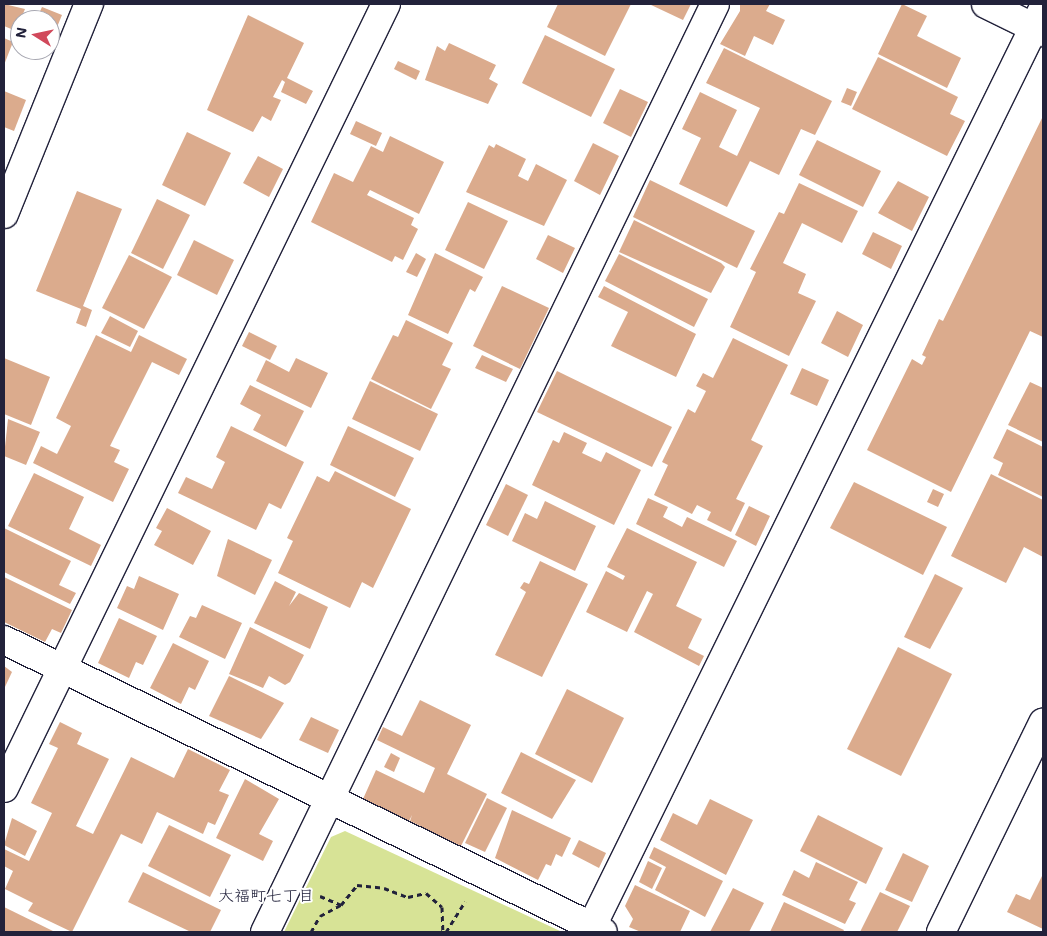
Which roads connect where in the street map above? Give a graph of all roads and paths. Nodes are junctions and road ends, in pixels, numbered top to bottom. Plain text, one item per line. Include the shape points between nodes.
1 (89, 4) edge
2 (386, 4) edge
3 (715, 4) edge
4 (986, 4) edge
5 (1040, 23) edge
6 (4, 214) edge
7 (4, 640) edge
8 (62, 669) junction
9 (1043, 723) edge
10 (4, 788) edge
11 (330, 800) junction
12 (293, 875) junction
13 (341, 905) junction
14 (594, 930) edge
15 (265, 932) edge
16 (311, 932) edge
17 (443, 932) edge
18 (940, 932) edge

1 - 6 street
2 - 8 street
3 - 11 street
4 - 5 street
5 - 14 street
7 - 8 street
8 - 10 street
8 - 11 street
9 - 18 street
11 - 12 street
11 - 14 street
12 - 13 path via 319,896
12 - 15 street
13 - 16 path via 320,916
13 - 17 path via 357,885 384,888 408,898 426,893 442,907

